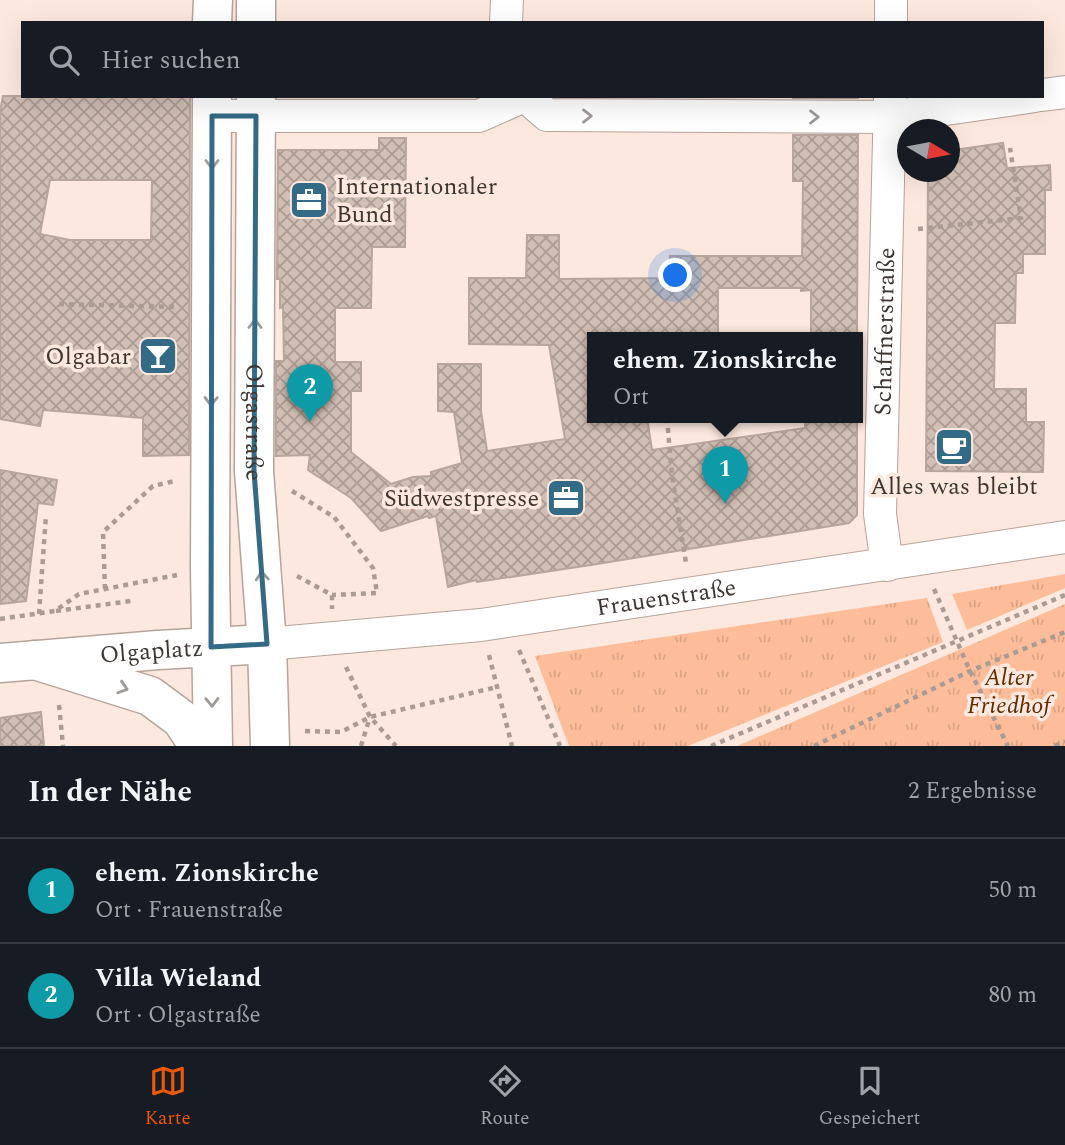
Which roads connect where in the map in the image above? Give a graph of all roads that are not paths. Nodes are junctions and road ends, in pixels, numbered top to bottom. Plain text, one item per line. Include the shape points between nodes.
1 (212, 0) edge
2 (256, 0) edge
3 (507, 0) edge
4 (891, 0) edge
5 (212, 21) edge
6 (256, 21) edge
7 (506, 21) edge
8 (891, 21) edge
9 (520, 98) edge
10 (527, 98) edge
11 (999, 98) edge
12 (212, 106) edge
13 (256, 106) edge
14 (890, 107) edge
15 (1065, 537) edge
16 (887, 565) junction
17 (267, 644) junction
18 (211, 647) junction
19 (17, 661) edge
20 (284, 738) edge
21 (199, 746) edge
22 (213, 746) edge

1 - 5 main road
2 - 6 main road
3 - 7 street
4 - 8 street
9 - 13 street via 480,116
10 -> 14 street via 547,115
11 - 14 street
12 - 13 street
12 -> 18 main road, Olgastraße
17 -> 13 main road, Olgastraße via 254,471
14 - 16 street, Schaffnerstraße via 880,514
15 - 16 street, Frauenstraße
16 - 17 street, Frauenstraße via 494,623
17 - 18 main road, Olgaplatz
17 - 20 main road, Olgastraße
18 - 19 main road, Olgaplatz
18 -> 22 main road, Olgastraße
19 -> 21 main road via 150,696 181,719

